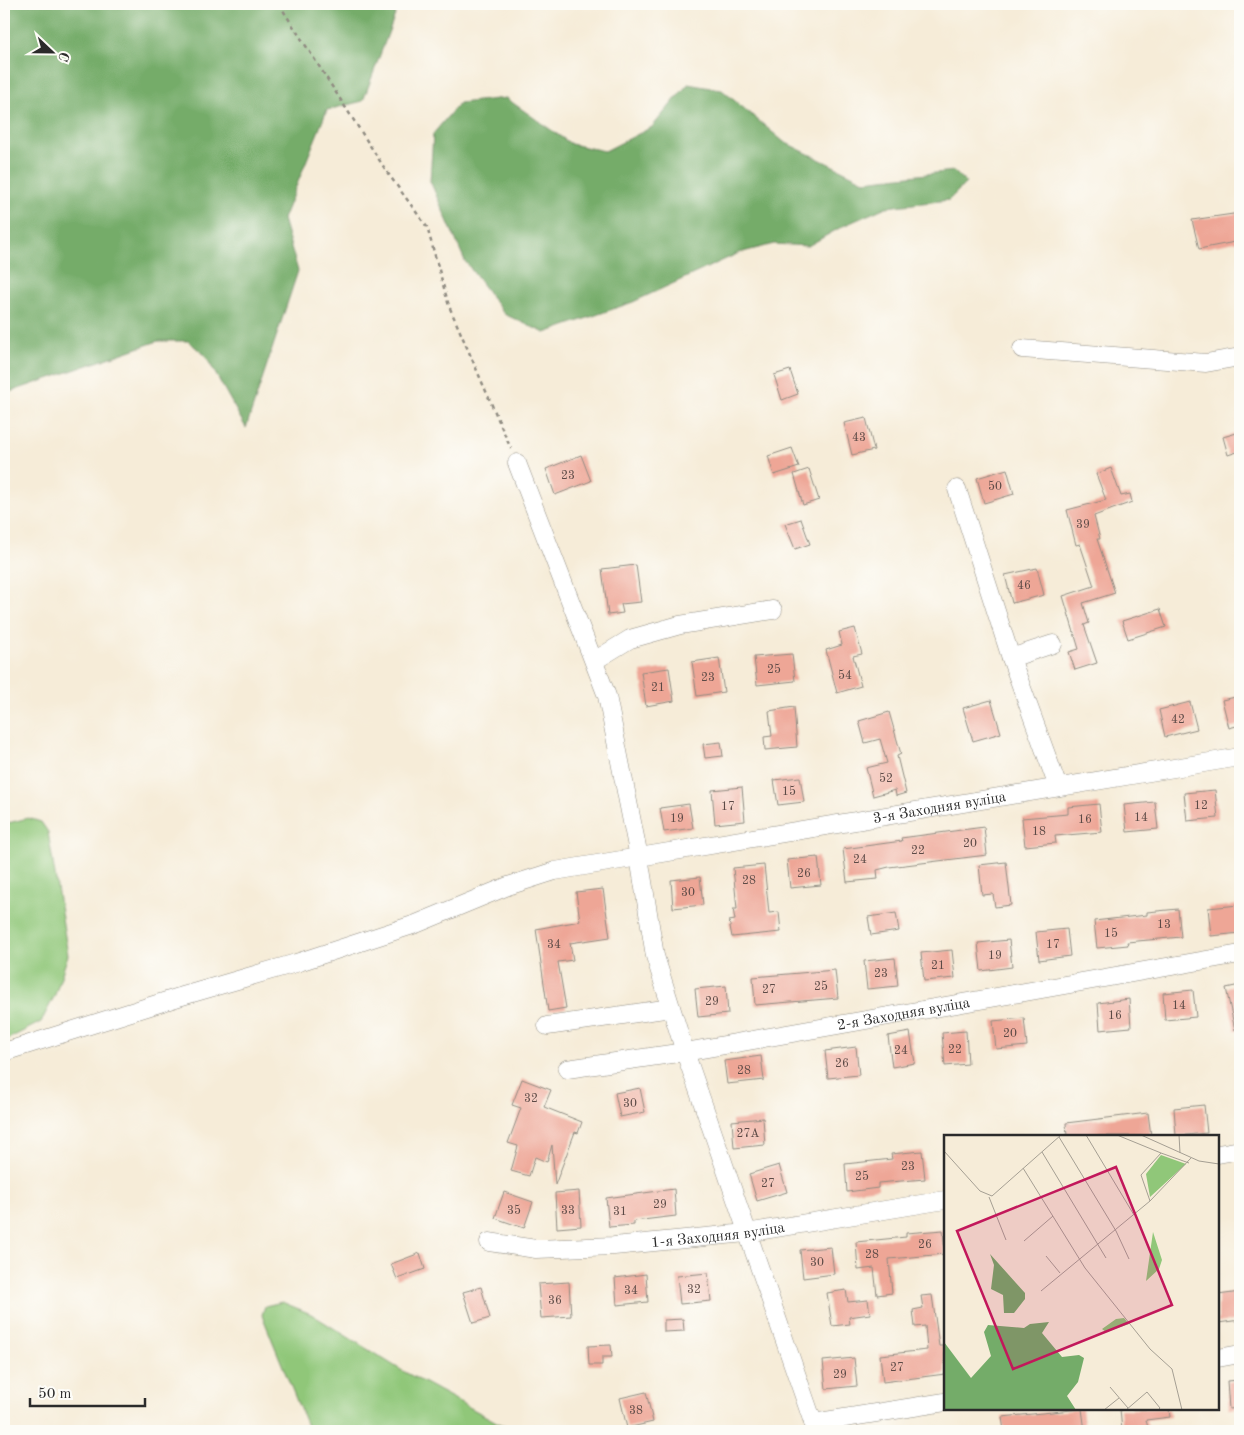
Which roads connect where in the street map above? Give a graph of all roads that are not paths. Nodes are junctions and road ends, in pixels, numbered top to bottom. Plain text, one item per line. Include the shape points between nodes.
1 (1022, 349) dead end
2 (1240, 358) edge
3 (517, 463) road end
4 (957, 489) dead end
5 (773, 610) dead end
6 (1053, 644) dead end
7 (1011, 658) junction
8 (594, 661) junction
9 (1240, 757) edge
10 (1058, 787) junction
11 (639, 857) junction
12 (1240, 954) edge
13 (671, 1008) junction
14 (547, 1026) dead end
15 (4, 1052) edge
16 (685, 1052) junction
17 (567, 1069) dead end
18 (1240, 1150) edge
19 (1219, 1154) edge
20 (944, 1200) edge
21 (746, 1233) junction
22 (488, 1242) dead end
23 (1240, 1354) edge
24 (1219, 1358) edge
25 (944, 1402) edge
26 (814, 1427) edge

1 - 2 street via 1206,363
3 - 8 street
4 - 7 street
5 - 8 street via 680,625 630,639
6 - 7 street
7 - 10 street
8 - 11 street via 607,696
9 - 10 street, 3-я Заходняя вуліца
10 - 11 street, 3-я Заходняя вуліца
11 - 13 street via 655,956
11 - 15 street, 3-я Заходняя вуліца via 554,871 398,930
12 - 16 street, 2-я Заходняя вуліца
13 - 14 street
13 - 16 street
16 - 17 street, 2-я Заходняя вуліца
16 - 21 street
18 - 19 street
20 - 21 street, 1-я Заходняя вуліца
21 - 22 street, 1-я Заходняя вуліца via 614,1246 536,1249
21 - 26 street
23 - 24 street
25 - 26 street

